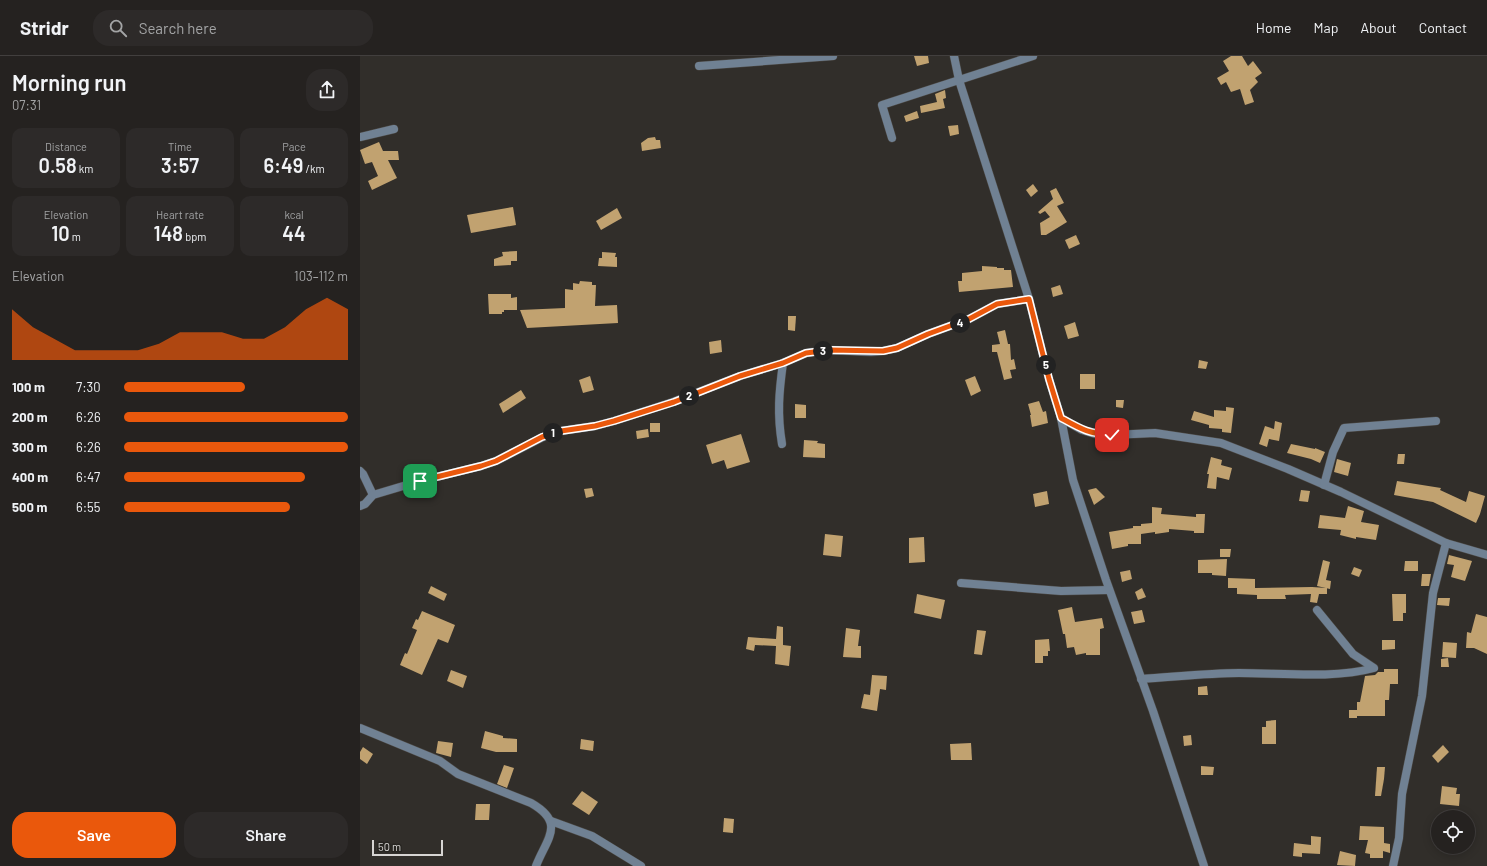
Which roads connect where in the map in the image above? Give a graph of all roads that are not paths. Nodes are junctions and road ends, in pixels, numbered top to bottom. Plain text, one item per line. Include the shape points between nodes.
1 (833, 56) edge
2 (954, 56) edge
3 (1033, 56) edge
4 (699, 66) dead end
5 (959, 80) junction
6 (394, 129) dead end
7 (360, 137) edge
8 (892, 138) dead end
9 (1029, 299) junction
10 (783, 363) junction
11 (1061, 418) junction
12 (1436, 421) dead end
13 (782, 444) dead end
14 (360, 470) edge
15 (1324, 485) junction
16 (373, 495) junction
17 (360, 506) edge
18 (1446, 543) junction
19 (1487, 555) edge
20 (961, 583) dead end
21 (1109, 590) junction
22 (1317, 610) dead end
23 (1141, 679) junction
24 (360, 728) edge
25 (551, 821) junction
26 (536, 866) edge
27 (641, 866) edge
28 (1204, 866) edge
29 (1393, 866) edge

1 - 4 street
2 - 5 street
3 - 5 street
5 - 8 street via 882,105
5 - 9 street
6 - 7 street
9 - 10 street via 997,304 969,319 897,348 871,352 818,351
9 - 11 street
10 - 13 street via 778,409
10 - 16 street via 614,421 542,437 481,466
11 - 15 street via 1082,430 1096,434 1155,433 1221,444
11 - 21 street via 1073,480
12 - 15 street via 1344,428 1333,452
14 - 16 street
15 - 18 street
16 - 17 street
18 - 19 street
18 - 29 street via 1434,593 1422,696 1402,794 1400,838
20 - 21 street via 1061,590
21 - 23 street
22 - 23 street via 1353,654 1374,668 1358,673 1238,673
23 - 28 street
24 - 25 street via 440,761 458,774 531,803 540,808
25 - 26 street via 552,831
25 - 27 street via 592,836

